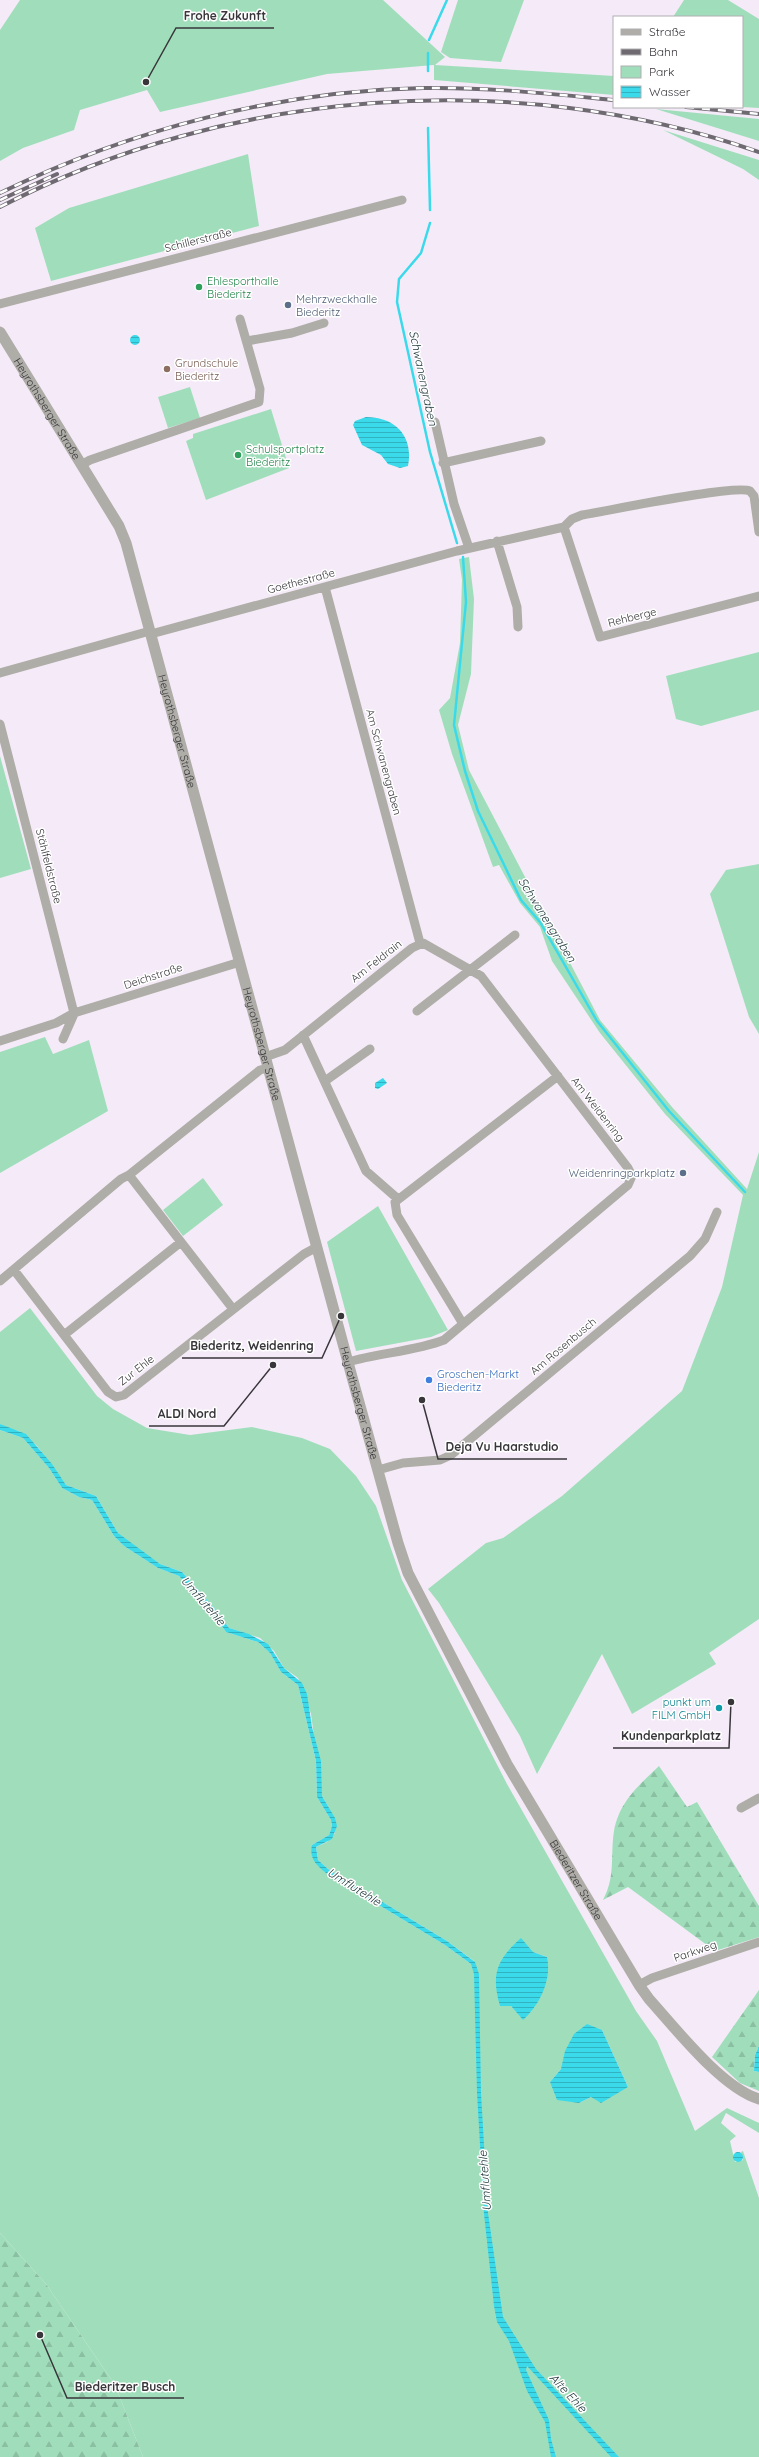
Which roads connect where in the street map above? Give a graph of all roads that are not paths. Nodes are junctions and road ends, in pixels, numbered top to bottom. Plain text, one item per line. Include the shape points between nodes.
1 (402, 200) dead end
2 (0, 304) edge
3 (240, 319) dead end
4 (324, 323) dead end
5 (0, 332) edge
6 (247, 341) junction
7 (435, 422) dead end
8 (541, 441) dead end
9 (443, 463) junction
10 (81, 465) junction
11 (564, 527) junction
12 (759, 532) edge
13 (497, 541) junction
14 (469, 548) junction
15 (325, 587) junction
16 (759, 596) edge
17 (518, 627) dead end
18 (150, 633) junction
19 (0, 673) edge
20 (0, 724) edge
21 (515, 935) dead end
22 (420, 943) junction
23 (240, 962) junction
24 (471, 969) junction
25 (417, 1011) dead end
26 (74, 1013) junction
27 (303, 1034) junction
28 (63, 1039) dead end
29 (0, 1041) edge
30 (370, 1048) dead end
31 (267, 1063) junction
32 (558, 1076) junction
33 (325, 1081) junction
34 (129, 1175) junction
35 (398, 1199) junction
36 (717, 1212) dead end
37 (181, 1242) junction
38 (317, 1247) junction
39 (14, 1270) junction
40 (0, 1281) edge
41 (233, 1309) junction
42 (463, 1324) junction
43 (64, 1335) junction
44 (348, 1362) junction
45 (378, 1470) junction
46 (434, 1626) joint
47 (759, 1798) edge
48 (741, 1808) dead end
49 (759, 1942) edge
50 (639, 1985) junction
51 (759, 2099) edge

1 - 2 street, Schillerstraße
3 - 6 street, Heyrothsberger Straße
4 - 6 street via 292,333
5 - 10 street, Heyrothsberger Straße
6 - 10 street, Heyrothsberger Straße via 260,389 259,402
7 - 9 street
8 - 9 street
9 - 14 street
10 - 18 street, Heyrothsberger Straße via 124,537
11 - 12 street via 572,518 582,515 746,489 754,496
11 - 13 street
11 - 16 street, Rehberge via 600,637
13 - 14 street
13 - 17 street via 517,607
14 - 15 street, Goethestraße
15 - 18 street, Goethestraße
15 - 22 street, Am Schwanengraben
18 - 19 street, Goethestraße
18 - 23 street, Heyrothsberger Straße
20 - 26 street, Stählfeldstraße
21 - 24 street
22 - 24 street via 427,944
22 - 27 street, Am Feldrain
23 - 26 street, Deichstraße
23 - 31 street, Heyrothsberger Straße
24 - 25 street
24 - 32 street via 481,976
26 - 28 street
26 - 29 street, Deichstraße via 56,1023
27 - 31 street, Am Feldrain
27 - 33 street
30 - 33 street
31 - 34 street
31 - 38 street, Heyrothsberger Straße
32 - 35 street, Am Weidenring
32 - 42 street, Am Weidenring via 628,1168 632,1179
33 - 35 street via 366,1171
34 - 37 street
34 - 39 street via 18,1263
35 - 42 street via 394,1206 397,1215
36 - 45 street, Am Rosenbusch via 705,1239 690,1256 446,1459 403,1463
37 - 41 street
37 - 43 street
38 - 41 street, Zur Ehle via 308,1250
38 - 44 street, Heyrothsberger Straße
39 - 40 street
39 - 43 street, Zur Ehle
41 - 43 street, Zur Ehle via 124,1395 116,1397 108,1392
42 - 44 street, Am Weidenring via 437,1343
44 - 45 street, Heyrothsberger Straße
45 - 46 street, Heyrothsberger Straße via 404,1562
46 - 50 street, Biederitzer Straße via 516,1780
47 - 48 street
49 - 50 street, Parkweg via 652,1978
50 - 51 street, Biederitzer Straße via 652,2003 728,2083 741,2092

